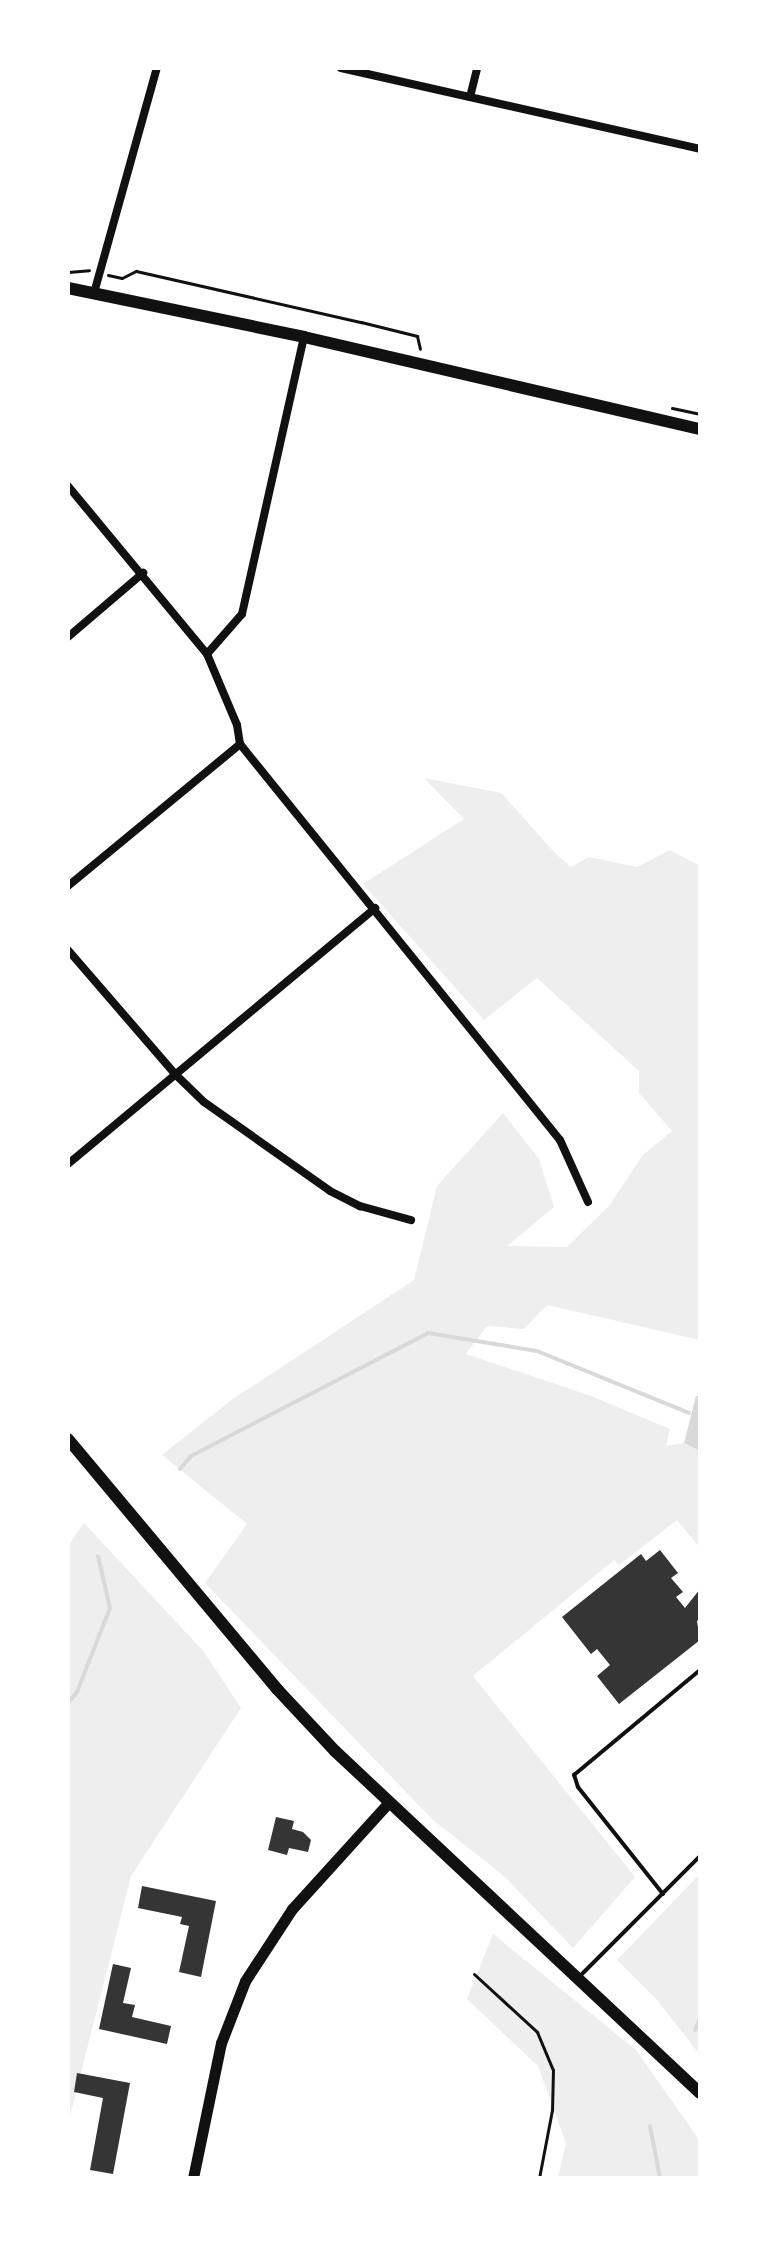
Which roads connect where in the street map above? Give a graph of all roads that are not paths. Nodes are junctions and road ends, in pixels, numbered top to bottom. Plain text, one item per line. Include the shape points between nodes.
1 (157, 68) edge
2 (341, 68) edge
3 (477, 68) edge
4 (470, 97) junction
5 (700, 149) edge
6 (68, 288) edge
7 (94, 293) junction
8 (304, 337) junction
9 (700, 429) edge
10 (68, 486) edge
11 (143, 573) junction
12 (68, 637) edge
13 (207, 654) junction
14 (240, 744) junction
15 (68, 886) edge
16 (375, 908) junction
17 (68, 950) edge
18 (175, 1074) junction
19 (68, 1164) edge
20 (588, 1202) dead end
21 (411, 1220) dead end
22 (68, 1439) edge
23 (700, 1670) edge
24 (389, 1802) junction
25 (700, 1856) edge
26 (663, 1894) junction
27 (579, 1977) junction
28 (700, 2093) edge
29 (193, 2178) edge

1 - 7 street
2 - 4 street
3 - 4 street
4 - 5 street
6 - 7 main road
7 - 8 main road
8 - 9 main road
8 - 13 street via 242,614
10 - 11 street
11 - 12 street
11 - 13 street
13 - 14 street
14 - 15 street
14 - 16 street
16 - 18 street
16 - 20 street via 560,1140
17 - 18 street
18 - 19 street
18 - 21 street via 204,1102 330,1191 360,1206
22 - 24 main road via 277,1689
23 - 26 lane via 574,1775
24 - 27 main road
24 - 29 street via 292,1909 245,1981 221,2043
25 - 26 lane
26 - 27 lane
27 - 28 main road

